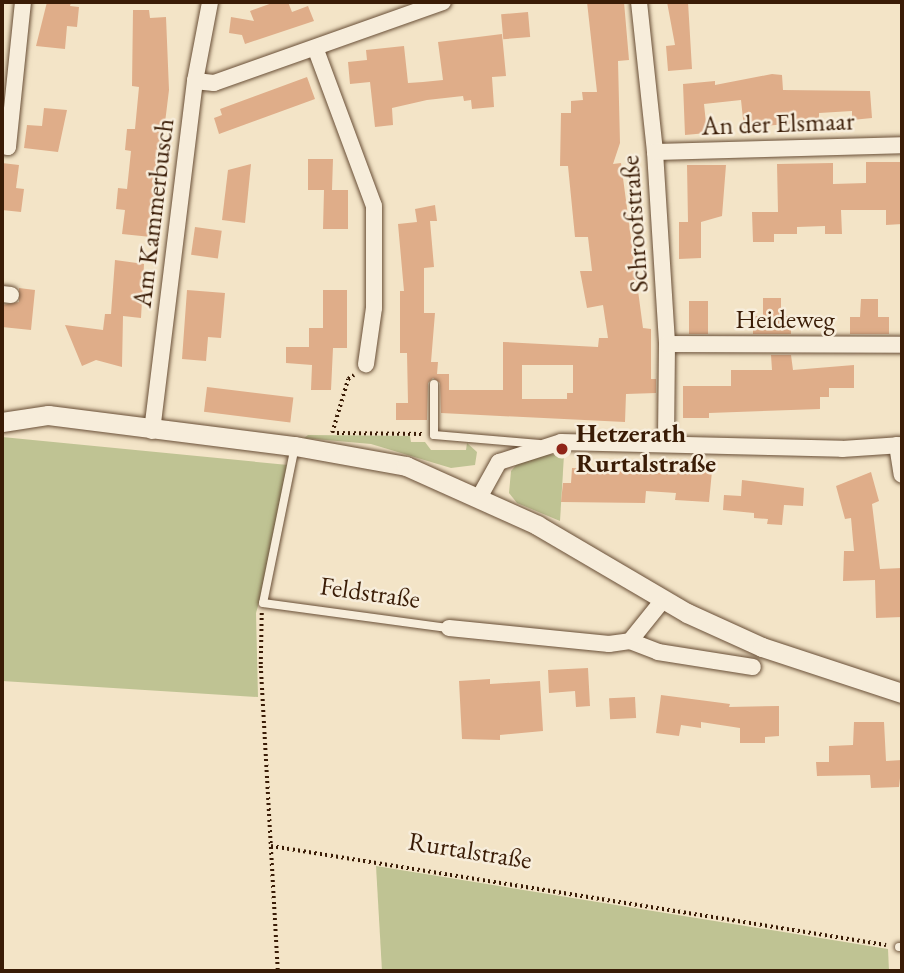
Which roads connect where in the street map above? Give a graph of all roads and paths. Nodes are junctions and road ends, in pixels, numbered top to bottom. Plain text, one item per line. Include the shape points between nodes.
1 (23, 2) edge
2 (210, 2) edge
3 (443, 2) edge
4 (639, 2) edge
5 (316, 50) junction
6 (195, 81) junction
7 (902, 145) edge
8 (2, 146) edge
9 (655, 152) junction
10 (667, 344) junction
11 (902, 345) edge
12 (366, 364) joint
13 (434, 384) dead end
14 (2, 422) edge
15 (152, 431) junction
16 (323, 433) dead end
17 (335, 433) junction
18 (434, 435) junction
19 (547, 444) junction
20 (666, 444) junction
21 (900, 445) edge
22 (295, 446) junction
23 (902, 475) edge
24 (480, 496) junction
25 (663, 600) junction
26 (263, 603) junction
27 (449, 628) joint
28 (630, 641) junction
29 (753, 667) dead end
30 (902, 693) edge
31 (271, 846) junction
32 (900, 947) edge
33 (278, 971) edge

1 - 8 street via 8,147
2 - 6 street, Am Kammerbusch
3 - 5 street
4 - 9 street, Schroofstraße
5 - 6 street via 214,83
5 - 12 street via 374,206 374,308
6 - 15 street, Am Kammerbusch
7 - 9 street, An der Elsmaar
9 - 10 street, Schroofstraße
10 - 11 street, Heideweg
10 - 20 street, Schroofstraße
12 - 17 path via 348,379
13 - 18 lane
14 - 15 street via 48,415
15 - 22 street
16 - 17 path
17 - 18 path
18 - 19 lane
19 - 20 street
19 - 24 street via 499,462
20 - 21 street via 842,449
21 - 23 street
22 - 24 street via 406,466
22 - 26 lane
24 - 25 street
25 - 28 street
25 - 30 street via 762,647
26 - 27 lane, Feldstraße
26 - 31 path via 261,666
27 - 28 street, Feldstraße via 609,644
28 - 29 street, Feldstraße via 658,652
31 - 32 path, Rurtalstraße
31 - 33 path

